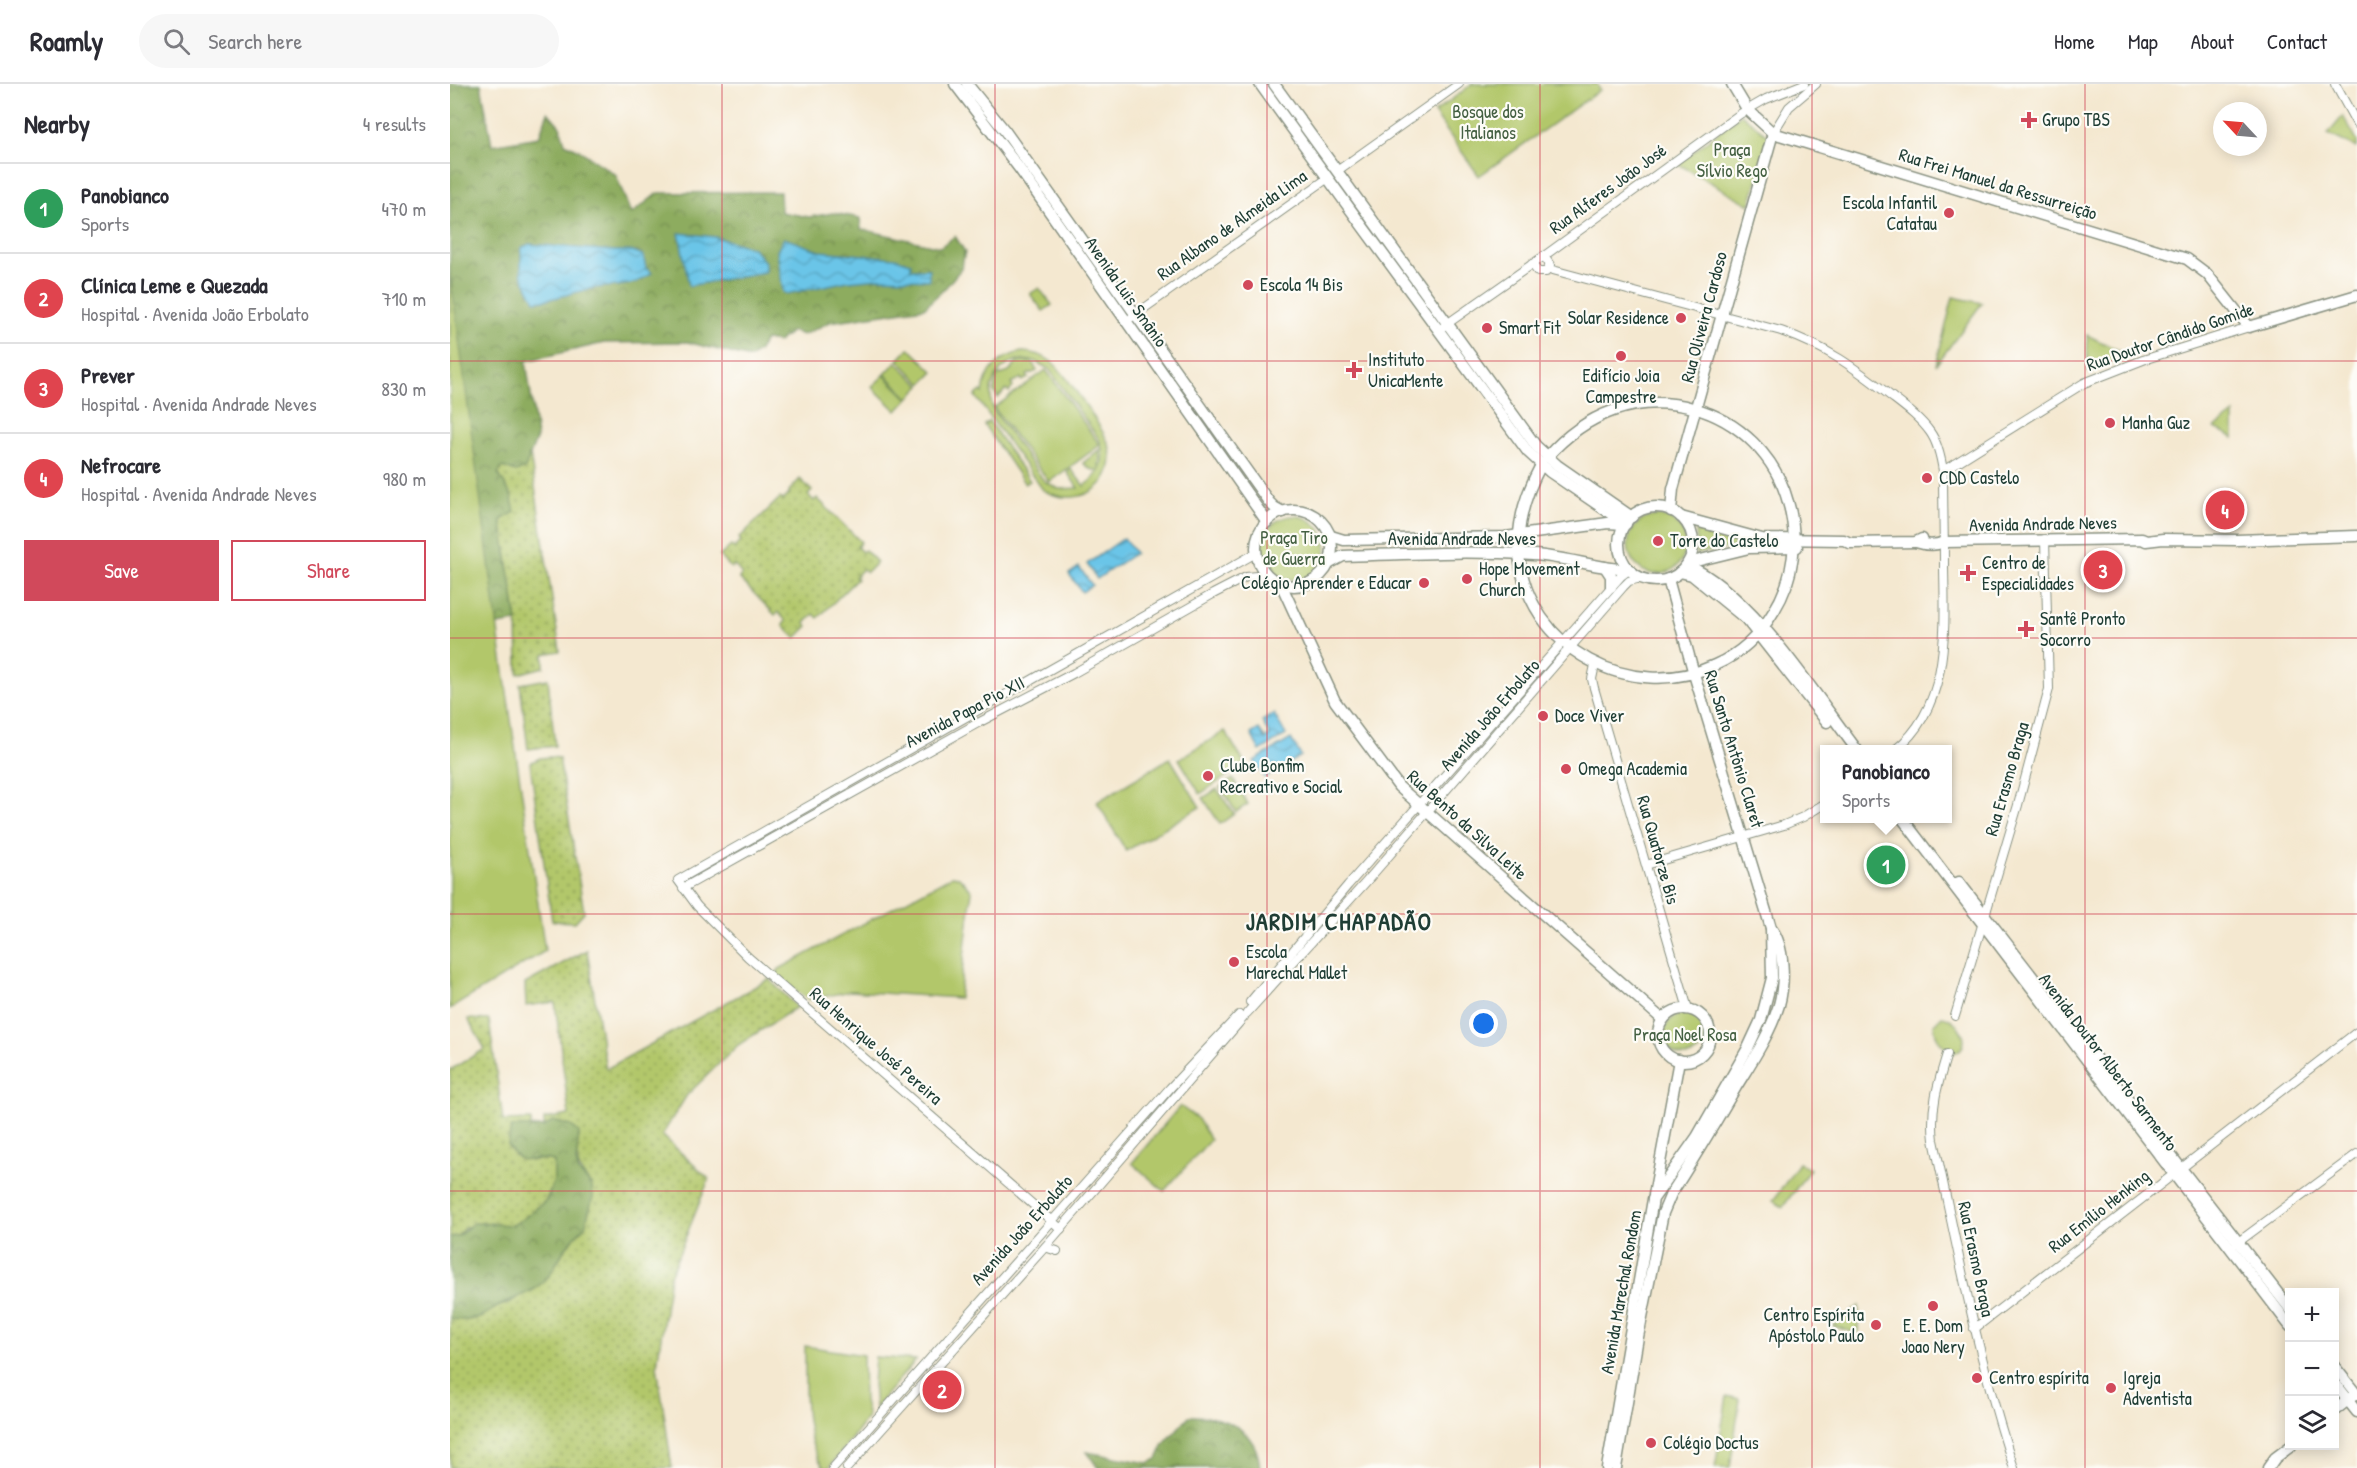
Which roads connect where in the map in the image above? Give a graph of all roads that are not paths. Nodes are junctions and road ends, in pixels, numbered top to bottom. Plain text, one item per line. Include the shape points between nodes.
1 (956, 84) edge
2 (967, 84) edge
3 (1260, 84) edge
4 (1274, 84) edge
5 (1459, 84) edge
6 (1732, 84) edge
7 (1804, 84) edge
8 (1816, 84) edge
9 (2335, 84) edge
10 (1748, 108) junction
11 (2357, 124) edge
12 (1773, 133) junction
13 (1332, 175) junction
14 (1544, 256) junction
15 (1532, 264) junction
16 (1549, 268) junction
17 (2357, 295) edge
18 (1721, 315) junction
19 (1131, 318) junction
20 (1442, 327) junction
21 (2249, 327) junction
22 (1696, 408) junction
23 (1544, 461) junction
24 (1944, 471) junction
25 (1589, 500) junction
26 (1283, 512) junction
27 (1676, 514) junction
28 (1629, 521) junction
29 (1267, 522) junction
30 (1587, 526) junction
31 (1331, 536) junction
32 (1519, 536) junction
33 (2357, 536) edge
34 (2045, 540) junction
35 (1944, 542) junction
36 (1794, 544) junction
37 (1256, 554) junction
38 (1519, 554) junction
39 (1330, 562) junction
40 (1605, 567) junction
41 (1685, 567) junction
42 (1629, 570) junction
43 (1267, 575) junction
44 (1641, 578) junction
45 (1668, 579) junction
46 (1281, 584) junction
47 (1611, 587) junction
48 (1761, 630) junction
49 (1566, 645) junction
50 (1595, 665) junction
51 (1694, 674) junction
52 (1845, 745) edge
53 (1853, 745) edge
54 (1899, 745) edge
55 (848, 784) junction
56 (852, 794) junction
57 (1820, 806) edge
58 (1422, 809) junction
59 (1905, 823) edge
60 (1913, 823) edge
61 (757, 836) junction
62 (1743, 837) junction
63 (761, 844) junction
64 (1646, 865) junction
65 (680, 884) junction
66 (1983, 919) junction
67 (1771, 928) junction
68 (1688, 1009) junction
69 (1244, 1014) junction
70 (1955, 1016) dead end
71 (1663, 1020) junction
72 (2357, 1032) edge
73 (1751, 1041) joint
74 (1947, 1054) dead end
75 (1679, 1060) junction
76 (1131, 1132) junction
77 (1139, 1139) junction
78 (2357, 1154) edge
79 (1660, 1155) junction
80 (1685, 1155) junction
81 (2176, 1172) junction
82 (1653, 1199) junction
83 (1052, 1221) junction
84 (1061, 1229) junction
85 (2237, 1243) junction
86 (1045, 1247) junction
87 (1057, 1251) dead end
88 (2285, 1304) edge
89 (2285, 1321) edge
90 (1974, 1329) junction
91 (2339, 1373) edge
92 (2339, 1386) edge
93 (2354, 1395) edge
94 (2339, 1407) edge
95 (2357, 1412) edge
96 (2286, 1450) edge
97 (833, 1468) edge
98 (847, 1468) edge
99 (1607, 1468) edge
100 (1616, 1468) edge
101 (2014, 1468) edge
102 (2268, 1468) edge

1 - 19 main road, Avenida Luis Smânio
2 - 19 main road, Avenida Luis Smânio via 1005,131
3 - 13 main road
4 - 13 main road
5 - 13 street, Rua Albano de Almeida Lima
6 - 10 main road, Rua Frei Manuel da Ressurreição
7 - 10 street, Rua Alferes João José
8 - 12 street via 1789,106
9 - 11 street
10 - 12 main road, Rua Frei Manuel da Ressurreição
10 - 14 street, Rua Alferes João José
12 - 18 main road, Rua Oliveira Cardoso
12 - 21 main road, Rua Frei Manuel da Ressurreição via 2177,255 2207,274
13 - 19 street, Rua Albano de Almeida Lima
13 - 20 main road
14 - 15 street, Rua Alferes João José
14 - 16 street
15 - 16 street via 1539,273
15 - 20 street, Rua Alferes João José
16 - 18 street
17 - 21 main road, Rua Doutor Cândido Gomide
18 - 22 main road, Rua Oliveira Cardoso
18 - 24 street via 1798,337 1845,360 1925,426 1938,447
19 - 26 main road, Avenida Luis Smânio via 1269,502
19 - 29 main road, Avenida Luis Smânio
20 - 23 main road via 1508,426
21 - 24 street, Rua Doutor Cândido Gomide via 2084,383
22 - 23 main road via 1659,403 1614,410 1575,430
22 - 27 main road, Rua Oliveira Cardoso via 1673,489
22 - 36 main road via 1736,428 1767,459 1787,497
23 - 25 main road
23 - 28 main road
23 - 32 main road via 1526,496
24 - 35 street
25 - 28 main road
25 - 30 main road via 1595,512
26 - 29 main road
26 - 31 main road via 1294,510 1314,515
27 - 28 main road via 1650,508
27 - 36 main road, Avenida Andrade Neves via 1762,539
27 - 41 main road via 1689,527 1693,539
28 - 30 main road, Avenida Andrade Neves
28 - 42 main road via 1620,544
29 - 37 main road via 1260,531
30 - 32 main road, Avenida Andrade Neves
31 - 32 main road, Avenida Andrade Neves via 1344,540
31 - 39 main road
32 - 38 main road
33 - 34 main road, Avenida Andrade Neves
34 - 35 main road, Avenida Andrade Neves
34 - 66 street, Rua Erasmo Braga via 2049,689
35 - 36 main road, Avenida Andrade Neves via 1844,540
35 - 54 street via 1945,628 1937,683 1916,726
36 - 41 main road, Avenida Andrade Neves via 1749,548
36 - 48 main road via 1787,584
37 - 43 main road
37 - 55 street, Avenida Papa Pio XII
38 - 39 main road, Avenida Andrade Neves via 1343,556
38 - 40 main road, Avenida Andrade Neves
38 - 49 main road via 1532,602
39 - 46 main road via 1310,583
40 - 42 main road, Avenida Andrade Neves
40 - 47 main road via 1611,576
41 - 45 main road
41 - 48 main road
42 - 44 main road
42 - 47 street, Avenida João Erbolato
43 - 46 main road
43 - 56 street, Avenida Papa Pio XII via 1246,577 1213,594
44 - 45 main road
44 - 49 street, Avenida João Erbolato via 1629,581
45 - 51 main road, Rua Santo Antônio Claret
46 - 58 main road, Rua Bento da Silva Leite via 1335,701 1392,778
47 - 49 street, Avenida João Erbolato
48 - 51 main road via 1735,654
48 - 52 main road
48 - 53 main road
49 - 50 main road
49 - 58 street, Avenida João Erbolato
50 - 51 main road via 1641,678
50 - 64 street, Rua Quatorze Bis via 1594,688
51 - 62 main road, Rua Santo Antônio Claret
55 - 56 street
55 - 61 street, Avenida Papa Pio XII
56 - 63 street, Avenida Papa Pio XII
57 - 62 street via 1794,821
58 - 69 street, Avenida João Erbolato
58 - 71 main road, Rua Bento da Silva Leite
59 - 66 main road, Avenida Doutor Alberto Sarmento
60 - 66 main road, Avenida Doutor Alberto Sarmento
61 - 63 street
61 - 65 street, Avenida Papa Pio XII
62 - 64 street
62 - 67 main road, Rua Santo Antônio Claret
63 - 65 street, Avenida Papa Pio XII
64 - 68 street, Rua Quatorze Bis
65 - 83 street, Rua Henrique José Pereira via 748,957
66 - 70 street, Rua Erasmo Braga
66 - 81 main road, Avenida Doutor Alberto Sarmento
67 - 73 main road, Rua Santo Antônio Claret via 1770,989
67 - 100 main road, Rua Santo Antônio Claret via 1778,943 1782,981 1779,1004 1764,1040 1663,1213
68 - 71 main road via 1678,1010
68 - 75 main road via 1705,1020 1709,1040 1702,1054
69 - 76 street, Avenida João Erbolato
69 - 77 street, Avenida João Erbolato
71 - 75 main road via 1659,1029 1661,1045
72 - 81 street, Rua Emílio Henking
73 - 80 main road, Avenida Marechal Rondom
74 - 90 street, Rua Erasmo Braga via 1934,1100 1932,1126
75 - 79 main road
76 - 77 street
76 - 83 street, Avenida João Erbolato
77 - 84 street, Avenida João Erbolato
78 - 85 street
79 - 80 main road
79 - 82 main road
80 - 82 main road, Avenida Marechal Rondom
81 - 85 main road, Avenida Doutor Alberto Sarmento
81 - 89 main road, Avenida Doutor Alberto Sarmento
81 - 90 street, Rua Emílio Henking
82 - 99 main road, Avenida Marechal Rondom
83 - 84 street, Rua Henrique José Pereira
83 - 97 street, Avenida João Erbolato
84 - 86 street, Avenida João Erbolato
85 - 88 main road, Avenida Doutor Alberto Sarmento
86 - 87 street
86 - 98 street, Avenida João Erbolato
90 - 101 street, Rua Erasmo Braga
91 - 93 main road
92 - 93 main road
93 - 94 main road
93 - 95 main road
96 - 102 main road

